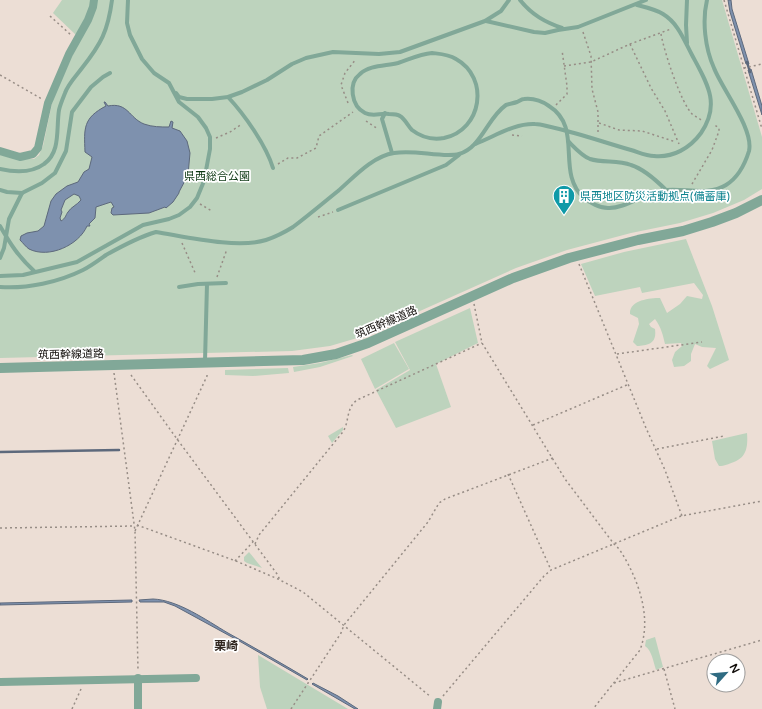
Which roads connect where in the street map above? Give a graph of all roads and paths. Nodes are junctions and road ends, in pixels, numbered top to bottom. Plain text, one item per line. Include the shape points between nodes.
1 (94, 0) edge
2 (112, 0) edge
3 (128, 0) edge
4 (509, 0) edge
5 (520, 0) edge
6 (646, 0) edge
7 (687, 0) edge
8 (706, 0) edge
9 (724, 0) edge
10 (637, 4) junction
11 (50, 16) dead end
12 (485, 21) junction
13 (580, 26) junction
14 (676, 26) junction
15 (564, 29) junction
16 (661, 34) junction
17 (77, 39) junction
18 (630, 44) junction
19 (687, 45) junction
20 (562, 50) dead end
21 (591, 62) junction
22 (762, 64) edge
23 (564, 66) junction
24 (744, 68) junction
25 (110, 74) dead end
26 (0, 75) edge
27 (172, 89) junction
28 (228, 97) junction
29 (48, 103) junction
30 (553, 109) junction
31 (353, 112) dead end
32 (385, 114) junction
33 (247, 120) junction
34 (707, 122) junction
35 (599, 123) junction
36 (762, 129) edge
37 (567, 131) junction
38 (210, 141) junction
39 (568, 141) junction
40 (597, 141) junction
41 (677, 142) junction
42 (475, 144) junction
43 (682, 150) junction
44 (0, 151) edge
45 (392, 153) junction
46 (459, 155) junction
47 (273, 168) joint
48 (0, 169) edge
49 (0, 190) edge
50 (666, 190) junction
51 (688, 191) junction
52 (22, 193) junction
53 (762, 200) edge
54 (195, 201) junction
55 (338, 210) joint
56 (212, 211) dead end
57 (317, 217) dead end
58 (0, 226) edge
59 (5, 235) junction
60 (179, 236) junction
61 (229, 243) junction
62 (576, 256) junction
63 (0, 258) edge
64 (34, 271) junction
65 (196, 275) dead end
66 (0, 276) edge
67 (216, 278) dead end
68 (226, 283) dead end
69 (207, 284) junction
70 (179, 286) dead end
71 (0, 287) edge
72 (474, 303) dead end
73 (702, 342) dead end
74 (482, 343) junction
75 (616, 354) junction
76 (206, 362) junction
77 (0, 368) edge
78 (114, 372) dead end
79 (131, 372) dead end
80 (629, 384) junction
81 (533, 425) junction
82 (724, 436) dead end
83 (177, 439) junction
84 (656, 449) junction
85 (553, 458) junction
86 (508, 474) junction
87 (762, 501) edge
88 (682, 516) junction
89 (138, 525) junction
90 (134, 526) junction
91 (0, 528) edge
92 (135, 531) junction
93 (254, 543) junction
94 (614, 544) junction
95 (235, 561) junction
96 (551, 570) junction
97 (280, 580) junction
98 (344, 625) junction
99 (762, 640) edge
100 (664, 669) junction
101 (138, 678) junction
102 (196, 678) dead end
103 (83, 679) junction
104 (0, 682) edge
105 (613, 683) junction
106 (438, 706) edge
107 (72, 709) edge
108 (138, 709) edge
109 (291, 709) edge
110 (593, 709) edge
111 (674, 709) edge

1 - 17 street
2 - 48 lane via 106,32 65,92 59,110 57,142 52,157 44,165 33,170 12,172
3 - 27 lane via 127,23 136,49 154,73 169,83
4 - 12 lane via 501,11
5 - 15 lane via 531,13
6 - 10 lane
7 - 19 lane
8 - 51 lane via 705,25 708,48 714,68 748,133 749,148 745,163 737,176 726,185 716,189
9 - 24 path
10 - 13 lane
10 - 14 lane via 662,14
11 - 17 path
12 - 15 lane via 545,34
12 - 28 lane via 400,52 333,52 306,58
13 - 15 lane
13 - 21 path
14 - 16 path
14 - 19 lane
16 - 18 path
16 - 34 path via 676,85 694,116
17 - 29 street
18 - 21 path
18 - 41 path via 651,88 666,111
19 - 34 lane via 705,79 711,97
20 - 23 path
21 - 23 path
21 - 35 path via 592,89
22 - 24 path
23 - 30 path via 567,94
24 - 36 path
25 - 52 lane via 91,87 72,112 66,151 55,173
26 - 29 path
27 - 28 lane via 179,97 187,99
27 - 38 lane via 179,102 202,122
28 - 33 lane
29 - 44 street via 38,148 33,154 20,157
30 - 37 lane via 564,120
30 - 42 lane via 542,101 524,99 506,105 493,117
31 - 47 path via 318,136 316,148 297,158 288,158
32 - 32 lane via 400,115 413,130 425,137 435,139 453,135 461,130 475,113 475,83 464,65 446,54 422,54 365,70 359,74 352,88 355,104 365,113
32 - 45 lane via 382,119
33 - 38 path via 230,132
33 - 47 lane
34 - 43 lane via 697,139
34 - 51 path via 716,125 719,131 712,150
35 - 40 path
35 - 41 path via 619,130 642,131
37 - 39 lane
37 - 40 lane
37 - 42 lane via 535,124 525,125 513,127
38 - 54 lane via 204,181
39 - 50 lane via 590,159 632,165 649,175
39 - 50 lane via 572,182 578,192 598,206 615,207
40 - 43 lane via 654,156 677,154
41 - 43 path
42 - 46 lane
45 - 46 lane
45 - 61 lane via 374,161 285,232 266,240
46 - 55 lane via 446,165
49 - 52 lane
50 - 51 lane
52 - 59 lane via 9,219
53 - 62 street, 筑西幹線道路 via 736,213 683,231
54 - 56 path
54 - 64 lane via 178,215 143,225 85,258 56,268
55 - 57 path
58 - 59 lane
59 - 63 lane
59 - 64 lane via 22,260
60 - 61 lane
60 - 65 path
60 - 71 lane via 156,232 144,235 84,270 28,286
61 - 67 path
62 - 75 path
62 - 76 street, 筑西幹線道路 via 513,278 376,340 348,350 303,360
64 - 66 lane via 23,275
68 - 69 lane
69 - 70 lane
69 - 76 lane
72 - 74 path
73 - 75 path
74 - 81 path
74 - 93 path via 352,404 346,429
75 - 80 path
76 - 77 street, 筑西幹線道路
76 - 83 path via 207,375
78 - 90 path
79 - 83 path via 132,377
80 - 81 path
80 - 84 path
81 - 85 path
82 - 84 path
83 - 89 path
83 - 93 path
84 - 88 path
85 - 86 path
85 - 94 path via 565,479
86 - 96 path
86 - 98 path via 439,503 428,522
87 - 88 path
88 - 94 path
89 - 92 path
89 - 95 path
90 - 91 path
90 - 92 path
92 - 101 path
93 - 95 path
93 - 97 path
94 - 96 path
94 - 105 path via 619,548 635,578 642,599 645,630 640,650
95 - 97 path
96 - 106 path
97 - 98 path via 303,592
98 - 106 path
98 - 109 path
99 - 100 path
100 - 105 path
100 - 111 path
101 - 102 street
101 - 103 street
101 - 108 street
103 - 104 street
103 - 107 path
105 - 110 path

